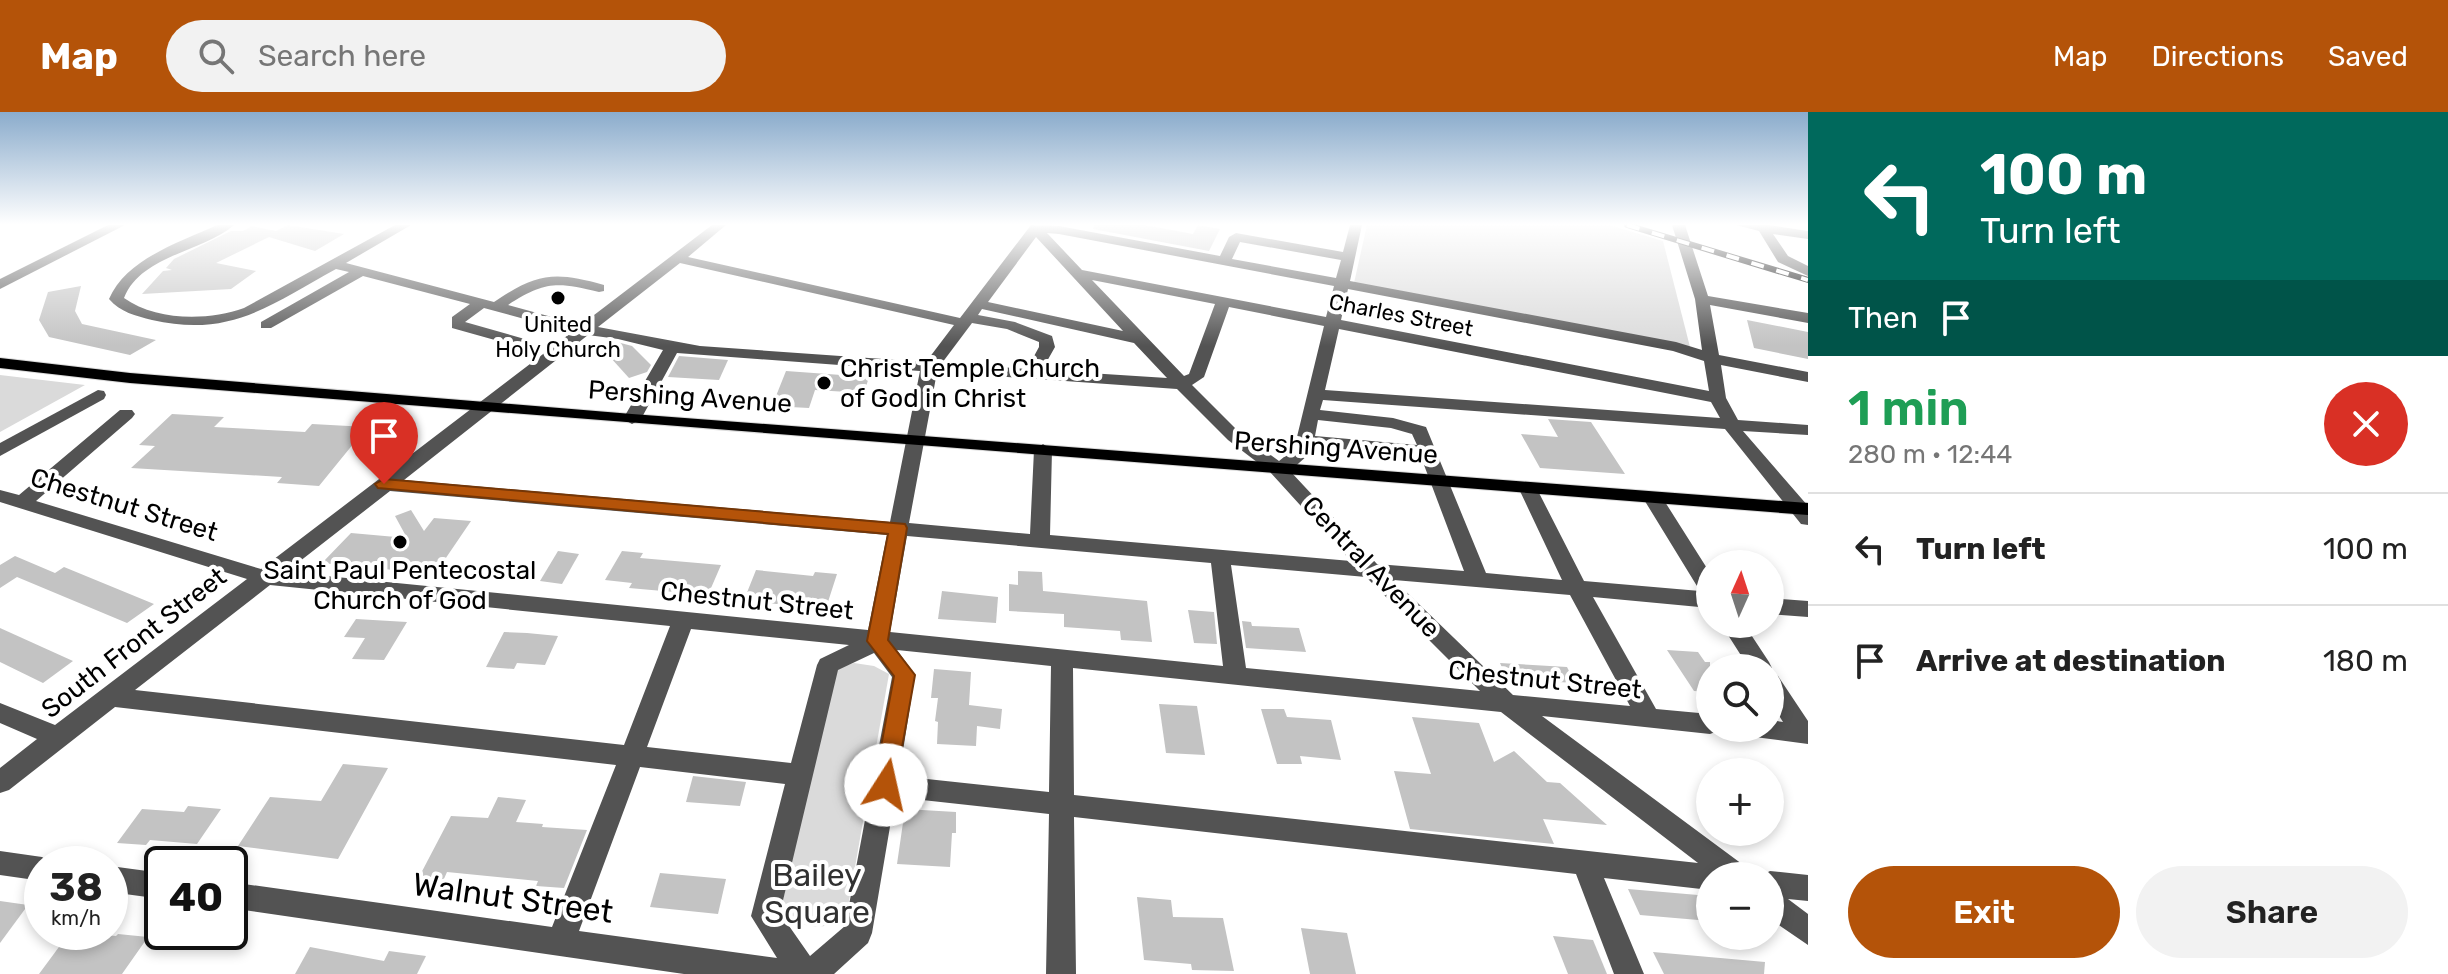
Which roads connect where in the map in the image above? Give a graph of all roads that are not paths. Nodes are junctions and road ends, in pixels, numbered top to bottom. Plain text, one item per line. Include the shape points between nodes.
1 (39, 265) edge
2 (148, 265) edge
3 (332, 265) edge
4 (339, 265) edge
5 (666, 265) edge
6 (712, 265) edge
7 (1008, 265) edge
8 (1070, 265) edge
9 (1245, 265) edge
10 (1347, 265) edge
11 (1692, 265) edge
12 (362, 271) junction
13 (1077, 273) junction
14 (1344, 284) junction
15 (0, 285) edge
16 (599, 288) dead end
17 (1702, 299) junction
18 (1223, 302) junction
19 (489, 305) junction
20 (970, 315) junction
21 (1808, 318) edge
22 (1333, 324) junction
23 (266, 325) dead end
24 (584, 330) junction
25 (1139, 339) junction
26 (522, 343) dead end
27 (672, 348) junction
28 (1714, 359) junction
29 (0, 363) edge
30 (929, 369) junction
31 (1031, 375) junction
32 (1808, 377) edge
33 (1181, 384) junction
34 (1316, 394) junction
35 (98, 395) dead end
36 (1718, 398) junction
37 (482, 406) junction
38 (126, 414) dead end
39 (1311, 414) junction
40 (632, 419) junction
41 (1731, 425) junction
42 (1808, 430) edge
43 (915, 439) junction
44 (1305, 440) junction
45 (0, 450) edge
46 (1043, 450) junction
47 (1428, 452) junction
48 (1281, 469) junction
49 (1440, 482) junction
50 (384, 484) junction
51 (1528, 489) junction
52 (0, 496) edge
53 (1653, 498) junction
54 (22, 503) junction
55 (1805, 512) edge
56 (898, 528) junction
57 (1040, 541) junction
58 (1220, 557) junction
59 (1696, 567) edge
60 (1370, 569) junction
61 (263, 577) junction
62 (1478, 580) junction
63 (1577, 588) junction
64 (1696, 599) edge
65 (1784, 607) edge
66 (1808, 609) edge
67 (683, 621) junction
68 (877, 641) junction
69 (1062, 660) junction
70 (1236, 677) junction
71 (111, 697) junction
72 (1784, 702) edge
73 (1509, 705) junction
74 (0, 713) edge
75 (1649, 719) junction
76 (1696, 723) edge
77 (1784, 732) edge
78 (1806, 734) edge
79 (58, 737) junction
80 (632, 755) junction
81 (799, 775) junction
82 (0, 782) edge
83 (886, 785) junction
84 (1062, 804) junction
85 (1717, 862) edge
86 (0, 863) edge
87 (1585, 863) junction
88 (24, 866) edge
89 (1696, 875) edge
90 (1784, 885) edge
91 (1808, 888) edge
92 (248, 898) edge
93 (1784, 913) edge
94 (1808, 931) edge
95 (561, 941) junction
96 (785, 974) edge
97 (805, 974) edge
98 (812, 974) edge
99 (1061, 974) edge
100 (1629, 974) edge

1 - 15 street
2 - 3 street via 117,291 122,307 199,322 249,311
4 - 12 street
5 - 24 street, South Front Street
6 - 20 street
7 - 20 street
8 - 13 street, Central Avenue
9 - 14 street
10 - 14 street
11 - 17 street
12 - 19 street
12 - 23 street
13 - 18 street, Charles Street
13 - 25 street, Central Avenue
14 - 22 street
14 - 28 street via 1676,347
16 - 19 street via 550,278
17 - 21 street
17 - 28 street
18 - 22 street, Charles Street
18 - 33 street via 1196,377
19 - 24 street
19 - 26 street via 457,320 457,325
20 - 25 street
20 - 30 street
20 - 31 street via 1046,339
22 - 34 street
22 - 36 street, Charles Street
24 - 27 street
24 - 37 street, South Front Street
25 - 33 street, Central Avenue
27 - 30 street
27 - 40 street
28 - 32 street
28 - 36 street
29 - 37 main road, Pershing Avenue
30 - 31 street
30 - 43 street
31 - 33 street
33 - 48 street, Central Avenue via 1243,446
34 - 39 street
34 - 41 street
35 - 45 street
36 - 41 street
37 - 40 main road, Pershing Avenue
37 - 50 street, South Front Street
38 - 54 street
39 - 44 street
39 - 47 street via 1411,427 1420,431
40 - 43 main road, Pershing Avenue
41 - 42 street
41 - 55 street
43 - 46 main road, Pershing Avenue
43 - 56 street
44 - 47 street
44 - 48 street via 1302,451
46 - 48 main road, Pershing Avenue
46 - 57 street
47 - 49 street
48 - 49 main road, Pershing Avenue
48 - 60 street, Central Avenue
49 - 51 main road, Pershing Avenue
49 - 62 street
50 - 56 street
50 - 61 street, South Front Street
51 - 53 main road, Pershing Avenue
51 - 63 street
52 - 54 street, Chestnut Street
53 - 55 main road, Pershing Avenue
53 - 59 street
54 - 61 street, Chestnut Street
56 - 57 street
56 - 68 street
57 - 58 street
58 - 60 street
58 - 70 street
60 - 62 street
60 - 73 street, Central Avenue
61 - 67 street, Chestnut Street
61 - 71 street, South Front Street
62 - 63 street
63 - 64 street
63 - 75 street
65 - 66 street
67 - 68 street, Chestnut Street
67 - 80 street
68 - 69 street, Chestnut Street
68 - 81 street via 828,665
68 - 83 street via 904,675
69 - 70 street, Chestnut Street
69 - 84 street
70 - 73 street, Chestnut Street
71 - 79 street, South Front Street
71 - 80 street
72 - 78 street
73 - 75 street, Chestnut Street
73 - 85 street, Central Avenue
74 - 79 street
75 - 76 street, Chestnut Street
77 - 78 street
79 - 82 street, South Front Street
80 - 81 street
80 - 95 street
81 - 97 street via 765,916
83 - 84 street
83 - 98 street via 858,933
84 - 87 street
84 - 99 street
86 - 88 street
87 - 89 street
87 - 100 street
90 - 91 street
92 - 95 street, Walnut Street
93 - 94 street
95 - 96 street, Walnut Street

